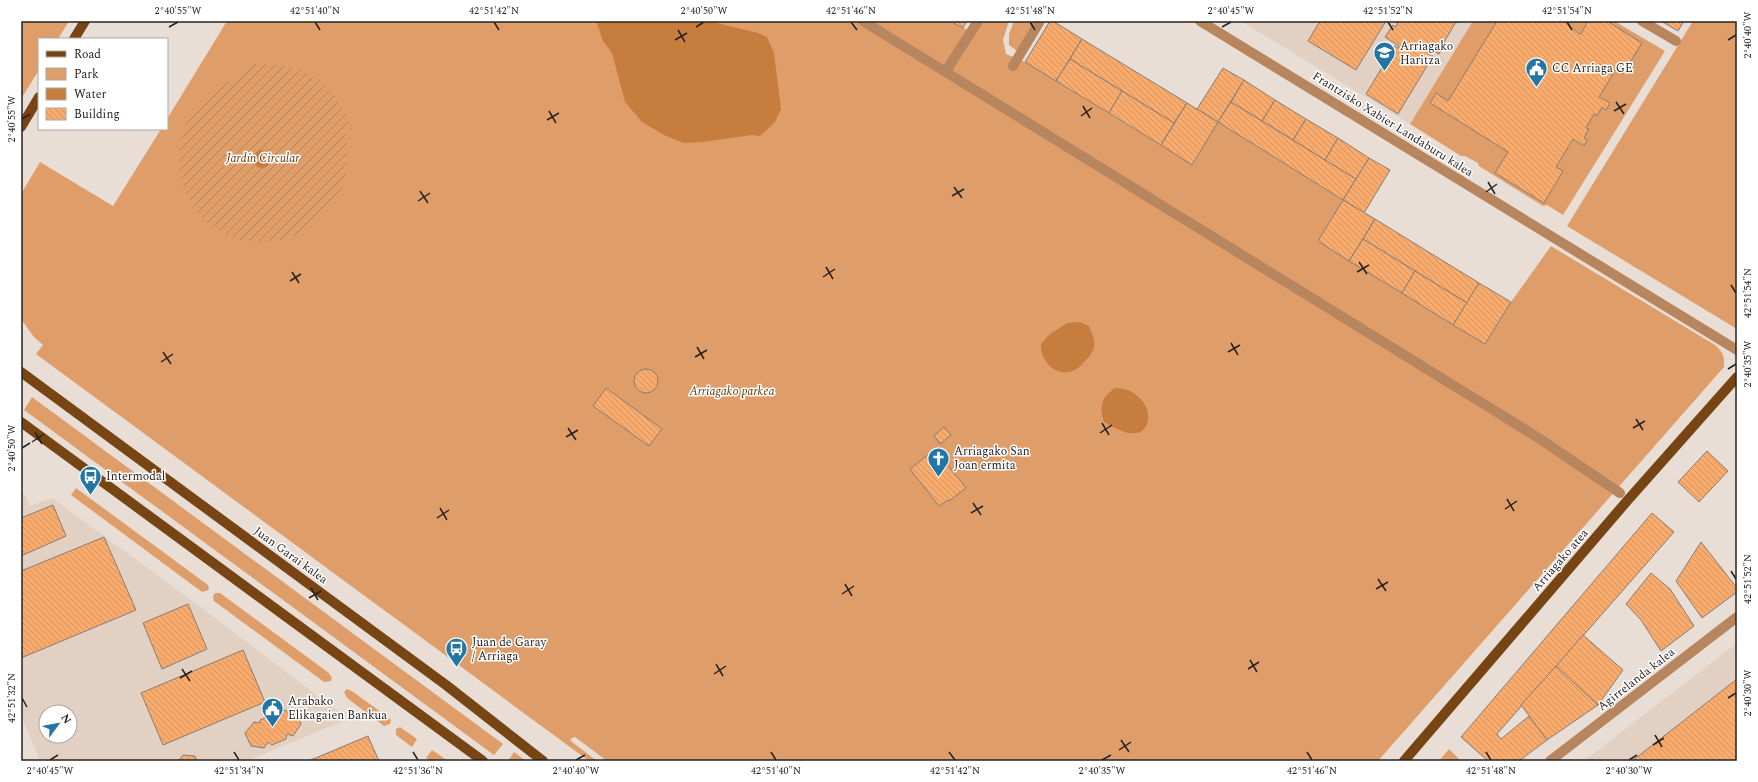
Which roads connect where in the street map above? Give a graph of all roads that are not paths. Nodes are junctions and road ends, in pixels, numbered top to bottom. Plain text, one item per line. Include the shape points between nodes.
1 (85, 21) edge
2 (863, 21) edge
3 (978, 21) edge
4 (1040, 21) edge
5 (1200, 21) edge
6 (1642, 21) edge
7 (75, 38) edge
8 (1676, 41) dead end
9 (1013, 66) dead end
10 (946, 71) junction
11 (38, 99) edge
12 (21, 127) edge
13 (1737, 350) edge
14 (21, 372) edge
15 (1737, 377) edge
16 (21, 422) edge
17 (1620, 493) dead end
18 (1737, 617) edge
19 (483, 761) edge
20 (543, 761) edge
21 (1404, 761) edge
22 (1550, 761) edge

1 - 7 main road
2 - 10 street
3 - 10 street
4 - 9 street
5 - 13 street, Frantzisko Xabier Landaburu kalea
6 - 8 street
10 - 17 street via 985,98 1503,416
11 - 12 main road
14 - 20 main road, Juan Garai kalea via 446,685
15 - 21 main road, Arriagako atea
16 - 19 main road
18 - 22 street, Agirrelanda kalea

